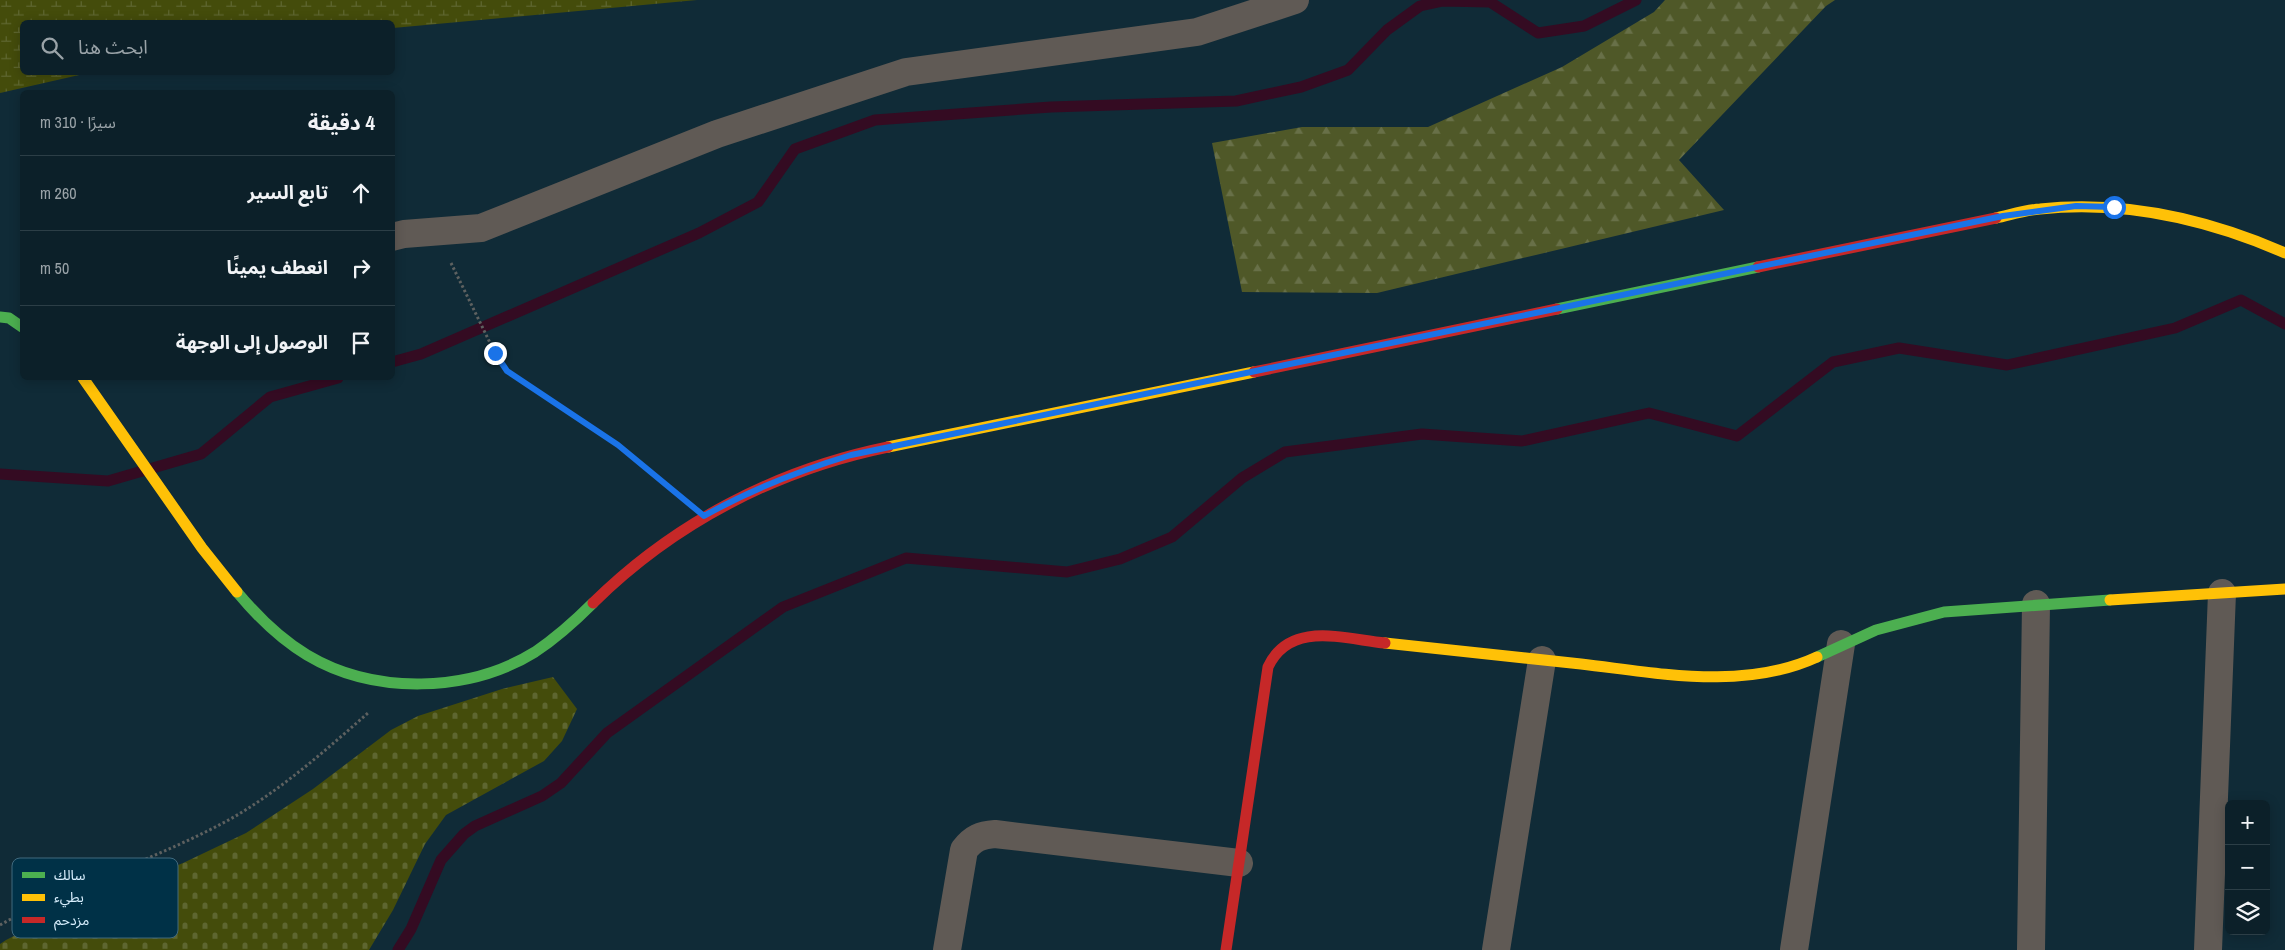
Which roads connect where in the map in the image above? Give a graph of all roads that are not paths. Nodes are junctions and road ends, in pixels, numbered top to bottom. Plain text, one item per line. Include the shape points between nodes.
1 (1295, 0) edge
2 (395, 236) edge
3 (2285, 253) edge
4 (0, 317) edge
5 (20, 326) edge
6 (84, 380) edge
7 (2285, 589) edge
8 (2222, 593) junction
9 (2036, 604) junction
10 (1841, 644) junction
11 (1542, 660) junction
12 (1239, 863) junction
13 (947, 950) edge
14 (1226, 950) edge
15 (1496, 950) edge
16 (1794, 950) edge
17 (2031, 950) edge
18 (2208, 950) edge

1 - 2 street via 1197,32 906,72 717,134 481,228
3 - 6 main road via 2223,227 2151,210 2076,206 2040,209 851,455 798,471 746,493 704,516 663,542 626,572 546,645 519,660 492,672 433,684 401,684 337,670 280,638 225,581
4 - 5 main road via 9,318
7 - 8 main road
8 - 9 main road
8 - 18 street
9 - 10 main road via 1954,610 1907,620
9 - 17 street
10 - 11 main road via 1808,662 1751,677 1722,678
10 - 16 street
11 - 12 main road via 1315,636 1297,638 1281,646 1268,667
11 - 15 street
12 - 13 street via 983,835 972,840 964,850
12 - 14 main road

